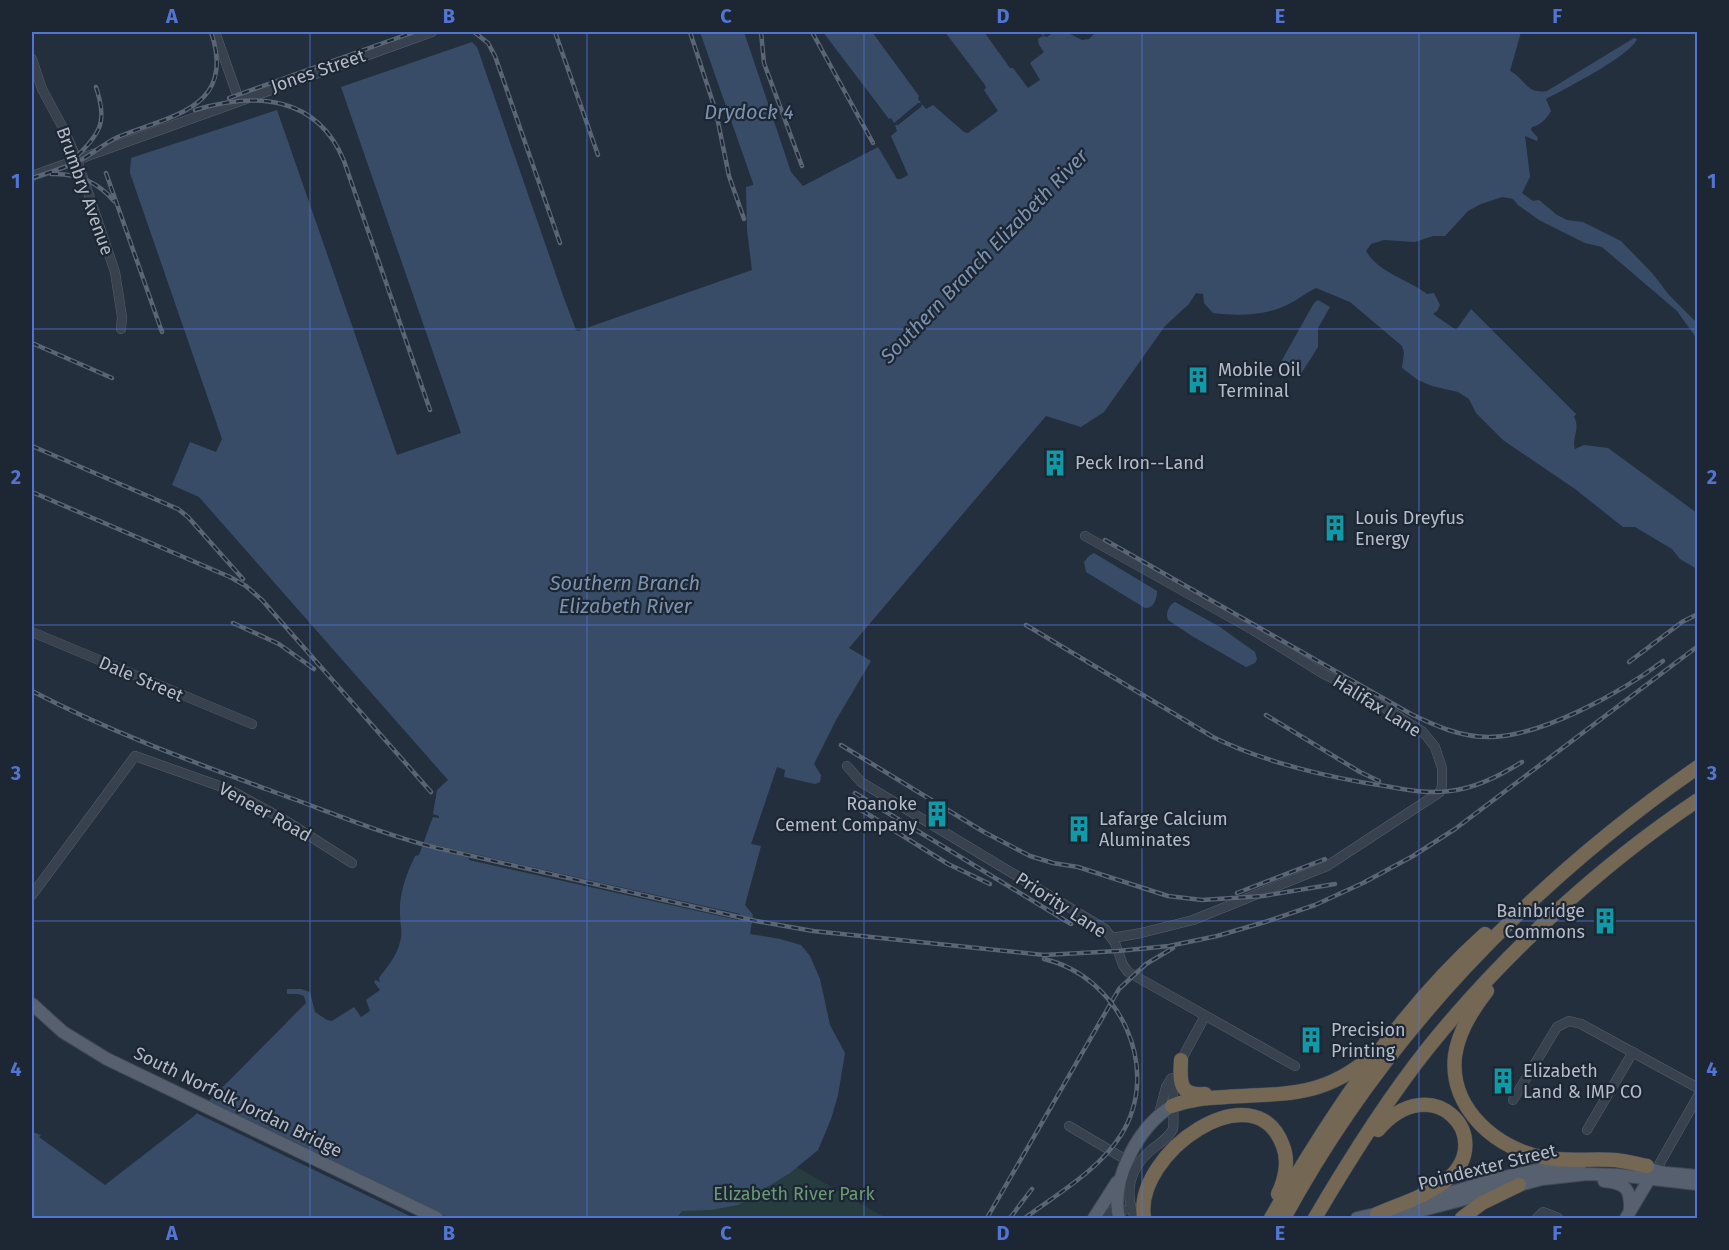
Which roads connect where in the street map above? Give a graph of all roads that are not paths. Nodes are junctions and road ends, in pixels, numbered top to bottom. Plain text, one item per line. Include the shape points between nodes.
1 (215, 32) edge
2 (432, 32) edge
3 (32, 59) edge
4 (239, 100) junction
5 (77, 160) junction
6 (32, 176) edge
7 (121, 329) dead end
8 (1085, 536) dead end
9 (32, 632) edge
10 (252, 724) dead end
11 (848, 766) dead end
12 (1698, 767) edge
13 (1698, 800) edge
14 (352, 863) dead end
15 (1567, 868) junction
16 (32, 895) edge
17 (1112, 938) junction
18 (1523, 945) junction
19 (32, 1005) edge
20 (1414, 1011) junction
21 (1205, 1016) junction
22 (1633, 1052) junction
23 (1181, 1060) junction
24 (1295, 1066) dead end
25 (1172, 1078) junction
26 (1698, 1088) edge
27 (1261, 1095) junction
28 (1698, 1096) edge
29 (1513, 1100) dead end
30 (1172, 1106) junction
31 (1159, 1114) junction
32 (1069, 1126) dead end
33 (1587, 1130) dead end
34 (1128, 1161) junction
35 (1650, 1172) junction
36 (1121, 1176) junction
37 (1698, 1176) edge
38 (1339, 1178) junction
39 (1698, 1184) edge
40 (1519, 1185) junction
41 (1118, 1214) edge
42 (1377, 1214) junction
43 (1628, 1214) edge
44 (1540, 1215) edge
45 (437, 1218) edge
46 (1096, 1218) edge
47 (1134, 1218) edge
48 (1144, 1218) edge
49 (1266, 1218) edge
50 (1271, 1218) edge
51 (1284, 1218) edge
52 (1315, 1218) edge
53 (1357, 1218) edge
54 (1392, 1218) edge
55 (1462, 1218) edge
56 (1558, 1218) edge

1 - 4 street
2 - 4 street, Jones Street
3 - 5 street, Brumbry Avenue via 42,89
4 - 5 street, Jones Street
5 - 6 street, Jones Street
5 - 7 street, Brumbry Avenue via 115,272
8 - 17 street, Halifax Lane via 1375,701 1429,738 1442,768 1440,792 1327,866 1193,920
9 - 10 street, Dale Street
11 - 17 street, Priority Lane via 861,782 1093,921
12 - 15 highway
13 - 18 highway via 1596,878
14 - 16 street, Veneer Road via 228,789 135,756
15 - 20 highway via 1469,949
15 - 51 highway via 1487,944 1406,1037 1339,1129
17 - 21 street, Priority Lane via 1128,972
18 - 35 highway via 1462,1031 1455,1065 1464,1101 1487,1131 1527,1154 1617,1160
18 - 38 highway via 1469,999 1427,1049
19 - 45 main road, South Norfolk Jordan Bridge via 63,1032 107,1059
20 - 27 highway via 1345,1077 1304,1092
20 - 50 highway via 1326,1128
21 - 23 street
21 - 24 street, Priority Lane
22 - 26 street
22 - 29 street via 1581,1024 1566,1022 1551,1036
22 - 33 street
23 - 25 street
23 - 27 highway via 1180,1079 1190,1093
25 - 30 street
25 - 31 street
27 - 30 highway via 1200,1098
28 - 35 street
30 - 31 main road
30 - 47 street via 1172,1132 1147,1153 1132,1176 1129,1193
31 - 34 main road via 1147,1126
32 - 34 street
34 - 36 main road
35 - 37 main road, Poindexter Street
35 - 39 main road, Poindexter Street
35 - 40 main road, Poindexter Street via 1587,1174
35 - 42 main road, Poindexter Street via 1595,1164 1571,1165 1493,1181
35 - 43 main road
36 - 41 main road
36 - 46 main road
38 - 42 highway via 1385,1121 1398,1111 1425,1104 1453,1116 1462,1130 1464,1144 1454,1173 1422,1195
38 - 52 highway
40 - 43 main road via 1614,1182 1631,1196
40 - 54 main road, Poindexter Street
40 - 55 highway
41 - 46 street
41 - 47 street via 1124,1210
42 - 53 main road, Poindexter Street
44 - 56 street
48 - 49 highway via 1148,1187 1170,1152 1206,1125 1240,1115 1269,1125 1285,1150 1280,1190

